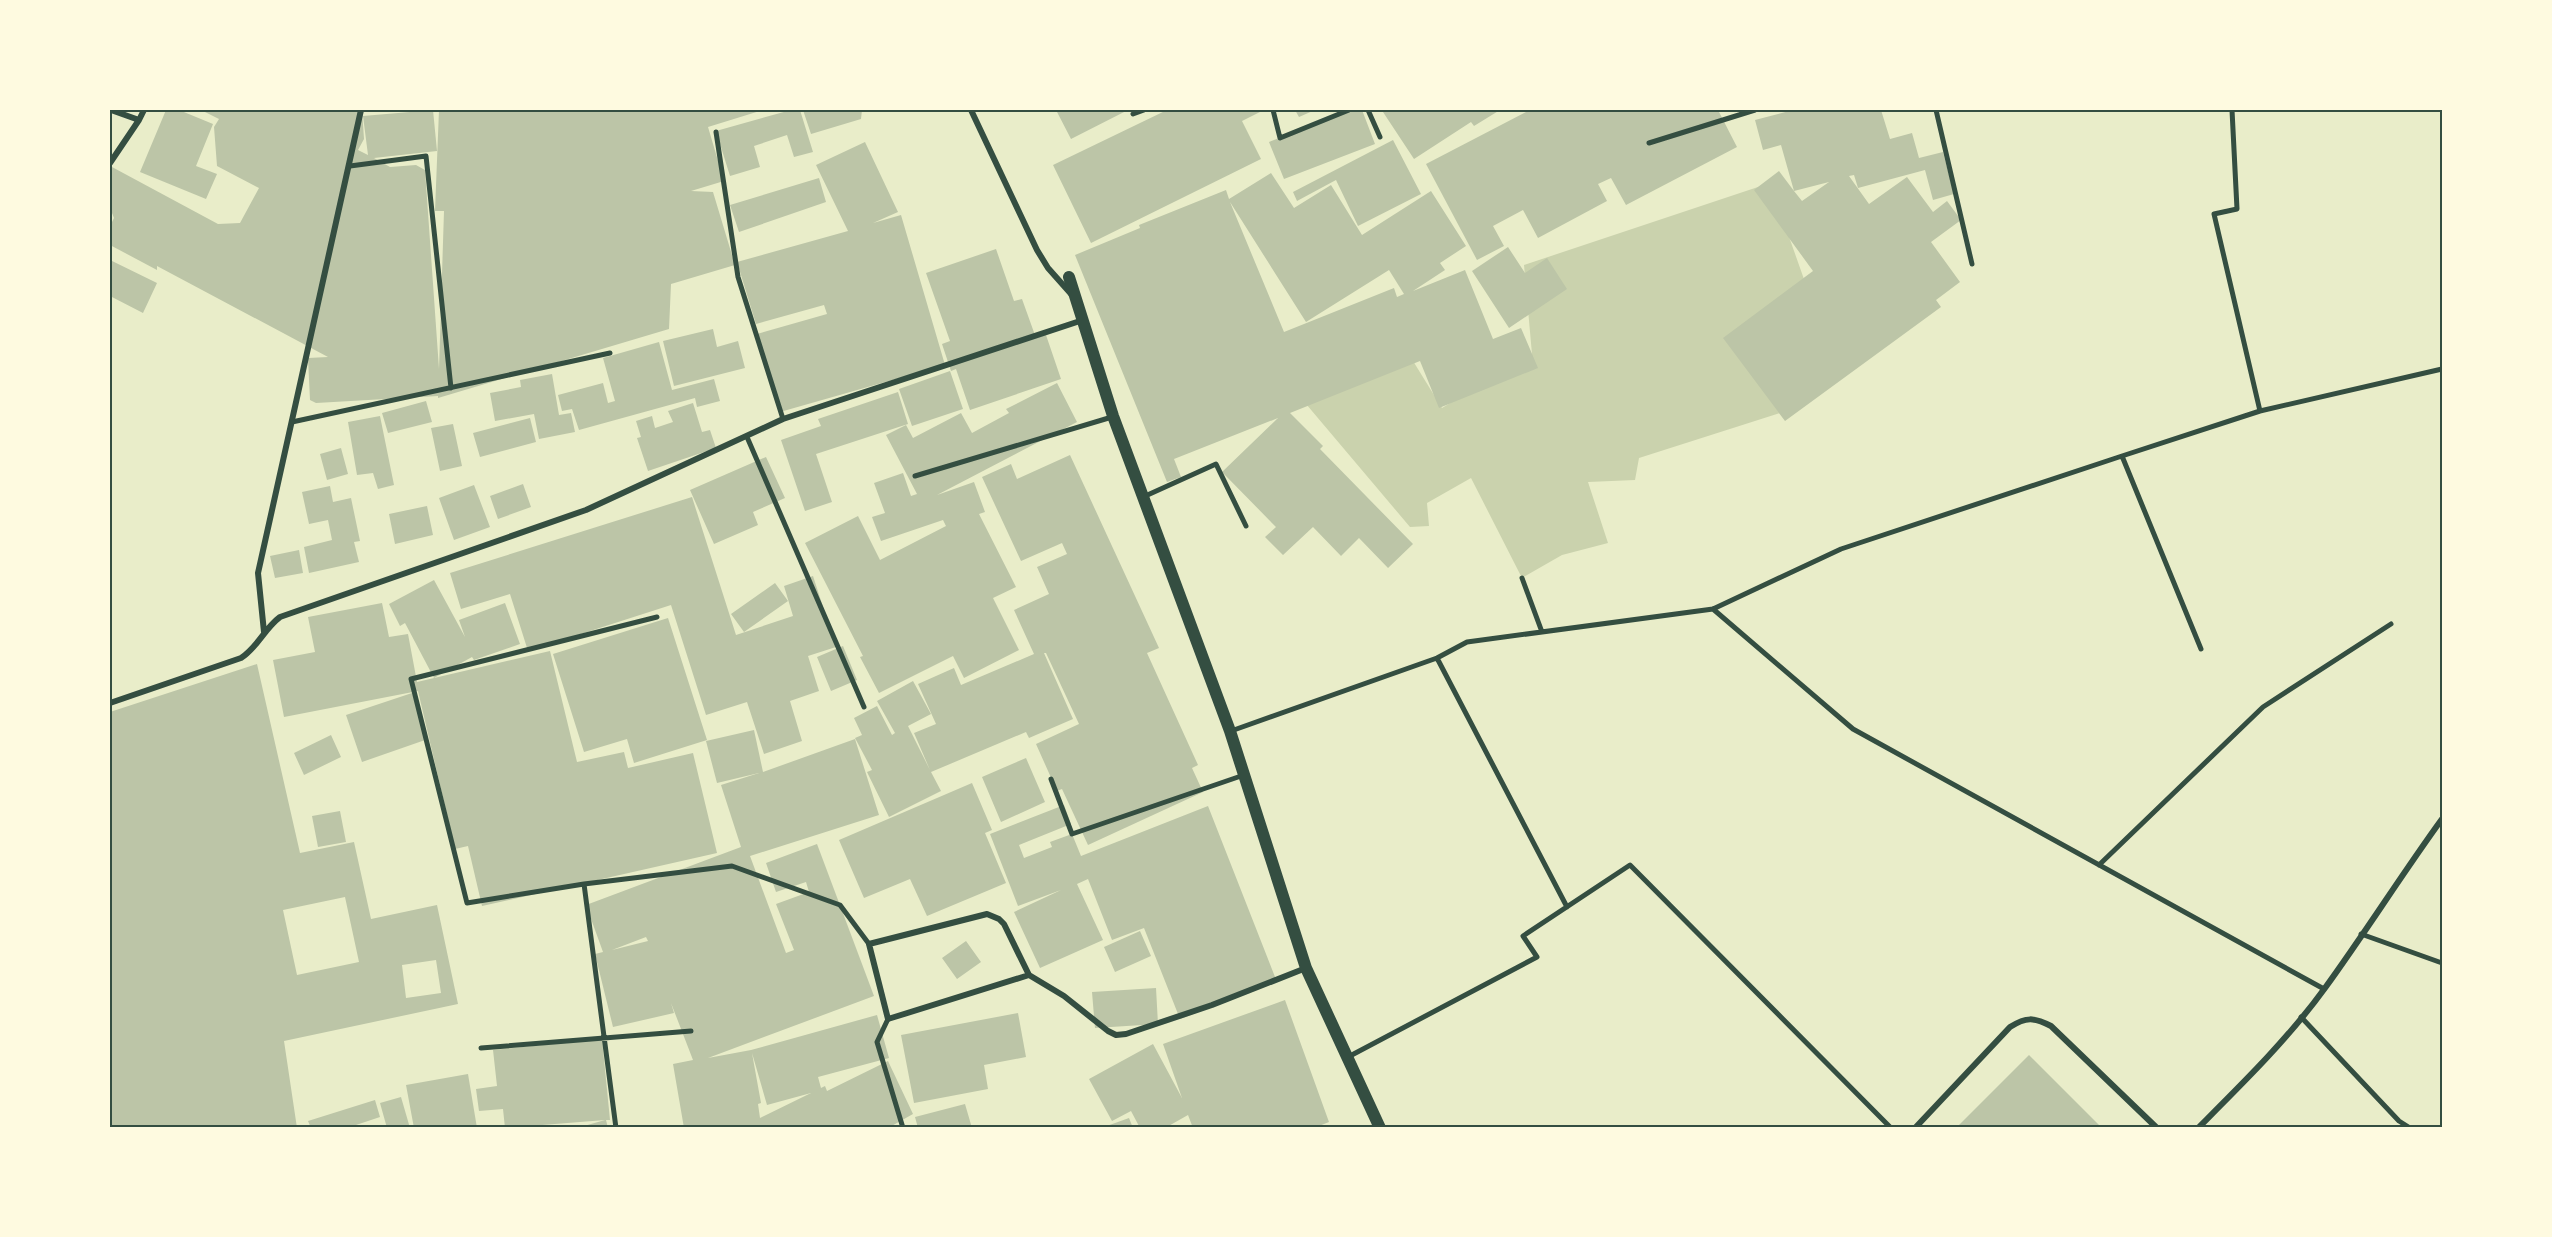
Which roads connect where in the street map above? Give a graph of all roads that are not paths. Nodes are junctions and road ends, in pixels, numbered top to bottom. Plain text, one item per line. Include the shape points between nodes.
1 (111, 110) edge
2 (144, 110) edge
3 (361, 110) edge
4 (971, 110) edge
5 (1144, 110) edge
6 (1273, 110) edge
7 (1349, 110) edge
8 (1368, 110) edge
9 (1755, 110) edge
10 (1936, 110) edge
11 (2232, 110) edge
12 (1132, 114) dead end
13 (140, 120) junction
14 (716, 132) dead end
15 (1380, 137) dead end
16 (1649, 143) dead end
17 (110, 163) edge
18 (350, 165) junction
19 (1972, 264) dead end
20 (1069, 277) dead end
21 (1076, 300) junction
22 (1083, 320) junction
23 (610, 353) dead end
24 (2442, 369) edge
25 (451, 388) junction
26 (2260, 411) junction
27 (1113, 416) junction
28 (783, 419) junction
29 (292, 422) junction
30 (747, 437) junction
31 (2122, 456) junction
32 (915, 476) dead end
33 (1143, 498) junction
34 (1246, 526) dead end
35 (1522, 578) dead end
36 (1713, 609) junction
37 (657, 617) dead end
38 (2391, 624) dead end
39 (264, 632) junction
40 (1542, 632) junction
41 (2201, 649) dead end
42 (1437, 658) junction
43 (110, 703) edge
44 (864, 708) dead end
45 (1230, 731) junction
46 (1244, 775) junction
47 (1051, 780) dead end
48 (2442, 819) edge
49 (2099, 865) junction
50 (584, 884) junction
51 (1567, 906) junction
52 (2361, 934) junction
53 (869, 944) junction
54 (2442, 963) edge
55 (1306, 968) junction
56 (1029, 975) junction
57 (2324, 989) junction
58 (2301, 1017) junction
59 (888, 1019) junction
60 (691, 1031) dead end
61 (604, 1037) junction
62 (481, 1048) dead end
63 (1348, 1057) junction
64 (616, 1128) edge
65 (903, 1128) edge
66 (1380, 1128) edge
67 (1891, 1128) edge
68 (1915, 1128) edge
69 (2157, 1128) edge
70 (2198, 1128) edge
71 (2410, 1128) edge

1 - 13 street
2 - 13 street
3 - 18 street
4 - 21 street via 1037,250
5 - 12 street
6 - 7 street via 1280,138
8 - 15 street
9 - 16 street
10 - 19 street
11 - 26 street via 2237,209 2214,214
13 - 17 street
14 - 28 street via 738,277
18 - 25 street via 426,156
18 - 29 street
20 - 21 main road
21 - 22 main road
22 - 27 main road
22 - 28 street
23 - 25 street
24 - 26 street
25 - 29 street
26 - 31 street
27 - 32 street
27 - 33 main road
28 - 30 street
29 - 39 street via 258,573
30 - 39 street via 586,510 280,617
30 - 44 street
31 - 36 street via 1841,549
31 - 41 street
33 - 34 street via 1216,464
33 - 45 main road
35 - 40 street
36 - 40 street
36 - 49 street via 1853,729
37 - 50 street via 411,679 467,903
38 - 49 street via 2263,707
39 - 43 street via 241,658
40 - 42 street via 1467,642
42 - 45 street
42 - 51 street
45 - 46 main road
46 - 47 street via 1072,834
46 - 55 main road
48 - 52 street
49 - 57 street
50 - 53 street via 732,866 840,905
50 - 61 street
51 - 63 street via 1523,936 1537,957
51 - 67 street via 1630,865
52 - 54 street
52 - 57 street
53 - 56 street via 987,914 1004,924
53 - 59 street
55 - 56 street via 1212,1005 1116,1035
55 - 63 main road
56 - 59 street
57 - 58 street
58 - 70 street
58 - 71 street
59 - 65 street via 877,1042
60 - 61 street
61 - 62 street
61 - 64 street
63 - 66 main road
68 - 69 street via 2010,1027 2023,1019 2037,1018 2051,1026

